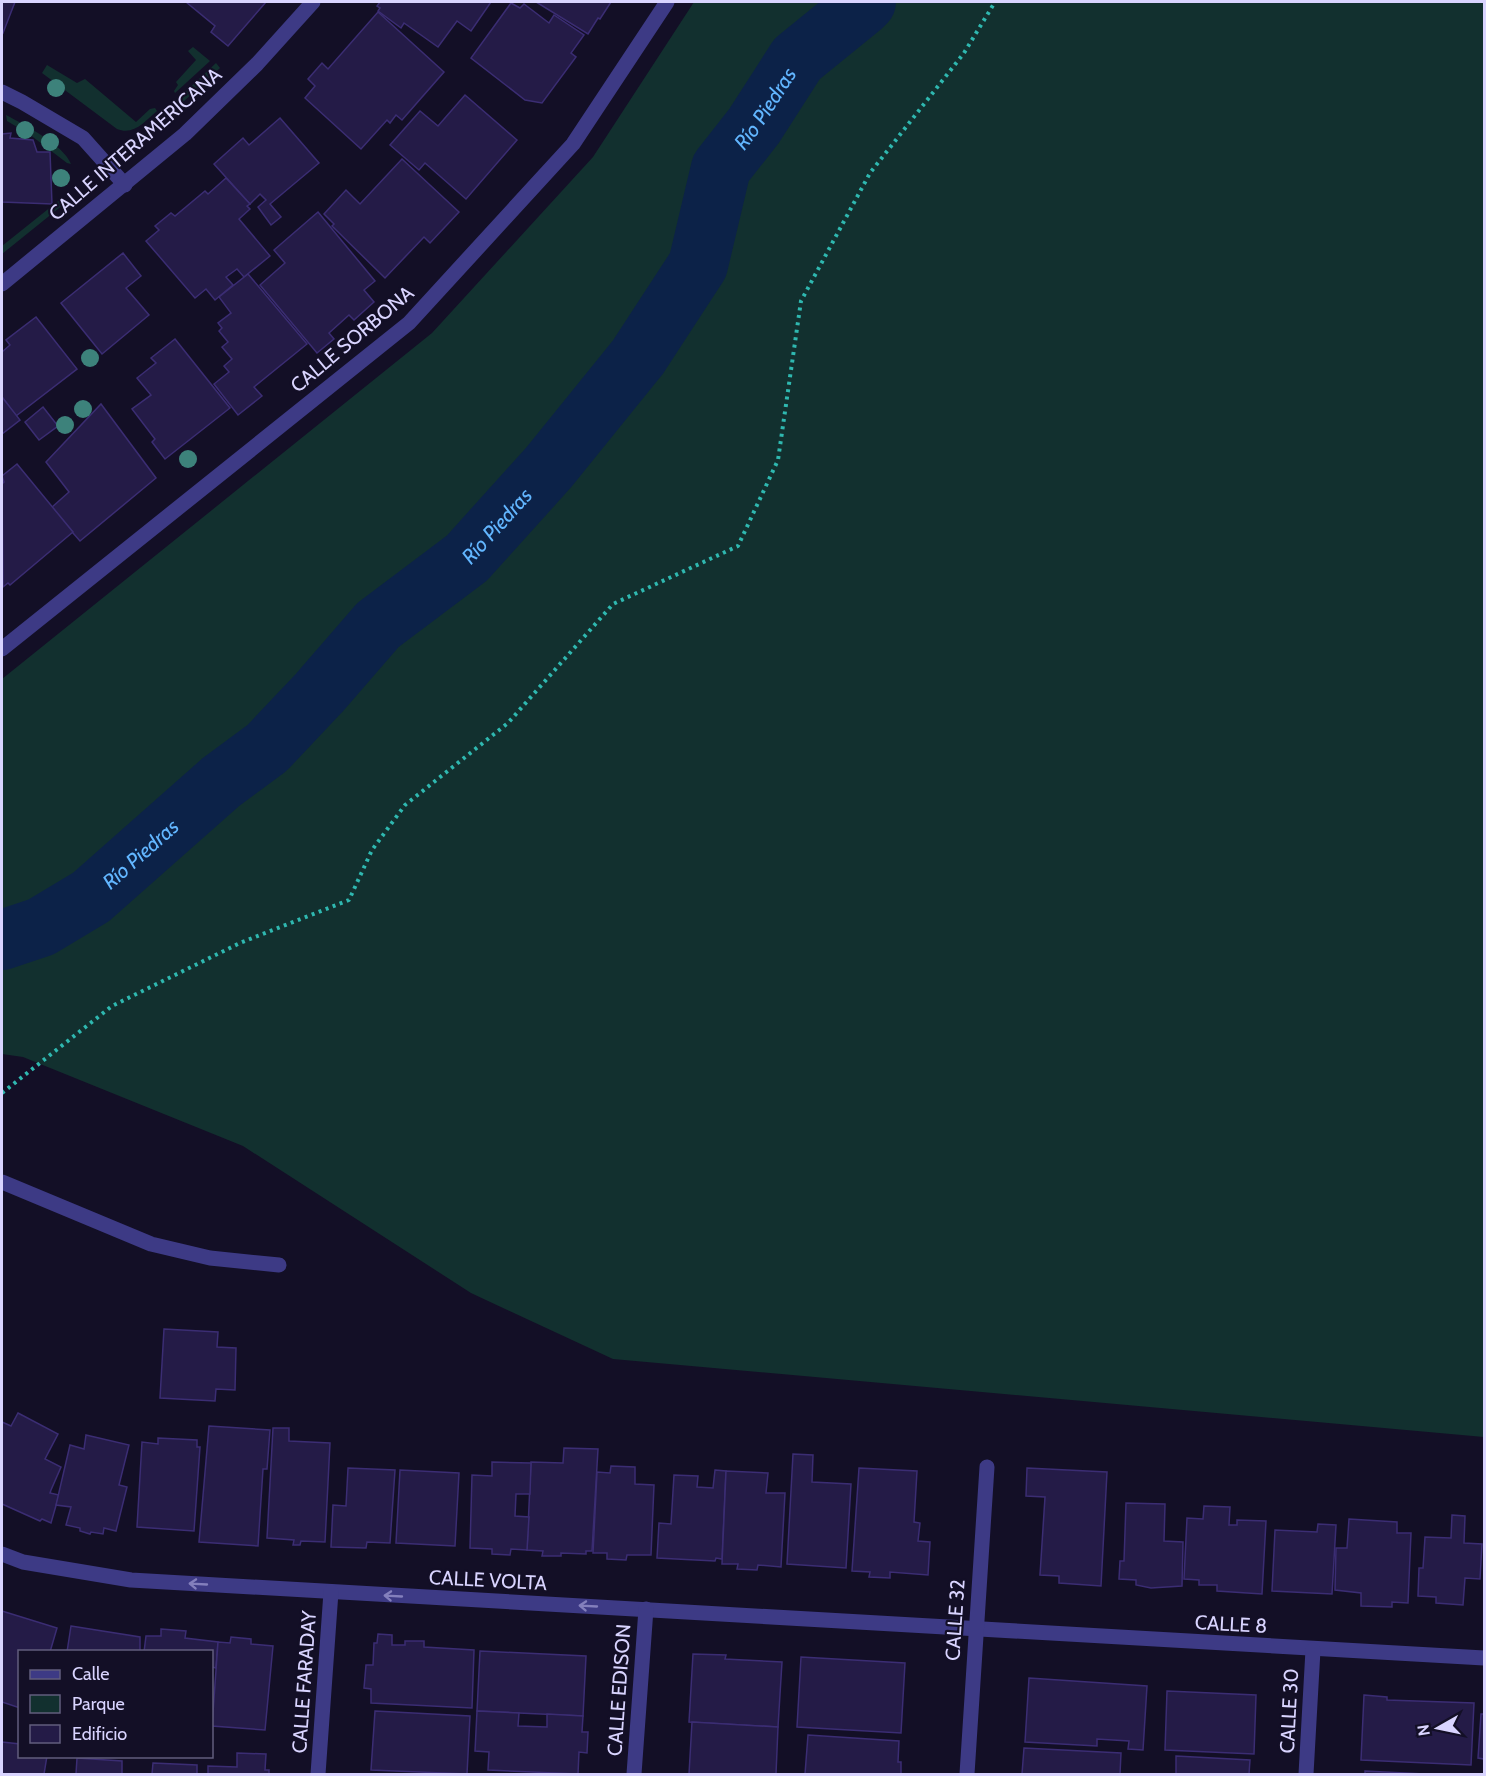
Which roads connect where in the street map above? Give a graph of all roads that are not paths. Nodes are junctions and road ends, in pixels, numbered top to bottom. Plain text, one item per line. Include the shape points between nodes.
1 (313, 2) edge
2 (667, 2) edge
3 (2, 92) edge
4 (125, 185) junction
5 (2, 284) edge
6 (2, 649) edge
7 (2, 1182) edge
8 (279, 1265) dead end
9 (987, 1467) dead end
10 (2, 1554) edge
11 (331, 1592) junction
12 (646, 1609) junction
13 (975, 1629) junction
14 (1313, 1650) junction
15 (1485, 1658) edge
16 (318, 1774) edge
17 (634, 1774) edge
18 (967, 1774) edge
19 (1306, 1774) edge

1 - 4 street, CALLE INTERAMERICANA via 232,89
2 - 6 street, CALLE SORBONA via 573,144 409,323
3 - 4 street via 83,138
4 - 5 street, CALLE INTERAMERICANA
7 - 8 street via 151,1244 210,1258
9 - 13 street, CALLE 32
11 -> 10 street, CALLE VOLTA via 131,1580 23,1562
12 -> 11 street, CALLE VOLTA
11 - 16 street, CALLE FARADAY
12 - 13 street, CALLE VOLTA
12 - 17 street, CALLE EDISON
13 - 14 street, CALLE 8
13 - 18 street, CALLE 32
14 - 15 street, CALLE 8
14 - 19 street, CALLE 30

